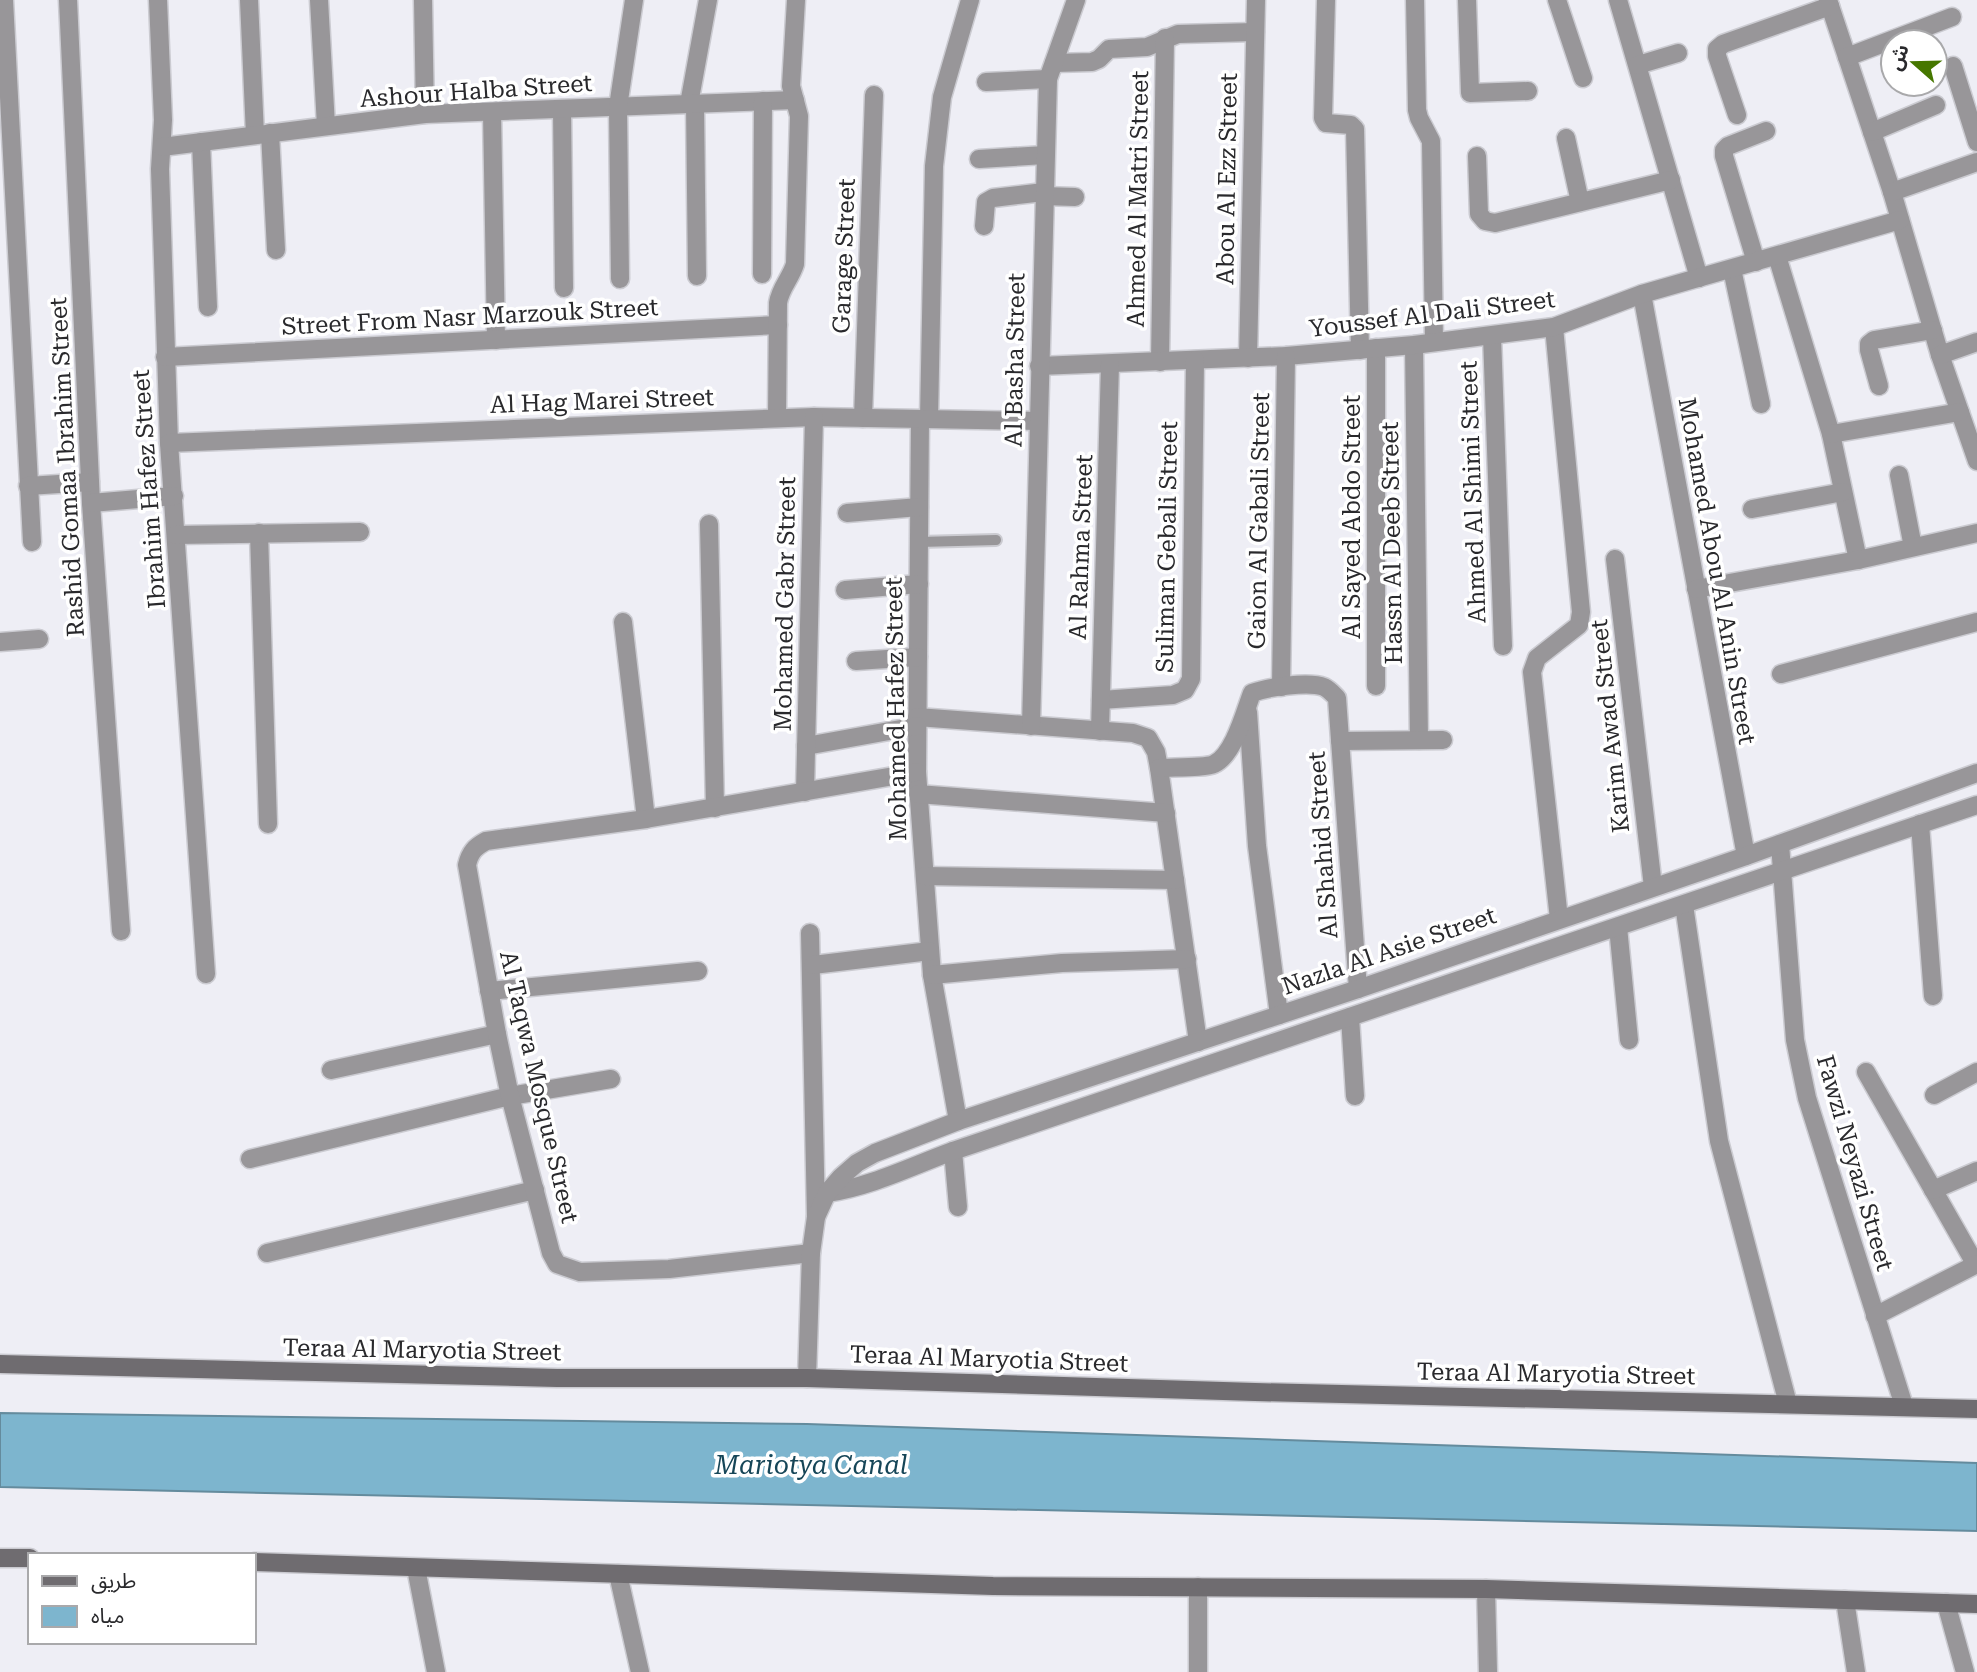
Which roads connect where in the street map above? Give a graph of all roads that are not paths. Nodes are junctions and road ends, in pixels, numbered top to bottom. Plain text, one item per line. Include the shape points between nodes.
1 (4, 0) edge
2 (68, 0) edge
3 (158, 0) edge
4 (249, 0) edge
5 (319, 0) edge
6 (423, 0) edge
7 (634, 0) edge
8 (708, 0) edge
9 (796, 0) edge
10 (970, 0) edge
11 (1076, 0) edge
12 (1256, 0) edge
13 (1326, 0) edge
14 (1415, 0) edge
15 (1467, 0) edge
16 (1557, 0) edge
17 (1618, 0) edge
18 (1829, 3) edge
19 (1952, 17) dead end
20 (1255, 32) junction
21 (1165, 38) junction
22 (1678, 52) dead end
23 (1847, 57) junction
24 (1638, 65) junction
25 (1953, 66) dead end
26 (1051, 71) junction
27 (1583, 78) dead end
28 (986, 82) dead end
29 (1528, 91) dead end
30 (874, 95) dead end
31 (795, 100) junction
32 (763, 102) junction
33 (692, 104) junction
34 (1936, 105) dead end
35 (618, 107) junction
36 (562, 109) junction
37 (492, 112) junction
38 (425, 114) junction
39 (1737, 115) dead end
40 (326, 126) junction
41 (1766, 131) dead end
42 (1872, 132) junction
43 (263, 134) junction
44 (1566, 138) dead end
45 (201, 142) junction
46 (1977, 142) edge
47 (162, 148) junction
48 (1045, 155) junction
49 (1477, 156) dead end
50 (979, 159) dead end
51 (1977, 162) edge
52 (1671, 180) junction
53 (1892, 192) junction
54 (1044, 194) junction
55 (1075, 197) dead end
56 (1580, 202) junction
57 (1900, 220) junction
58 (984, 226) dead end
59 (276, 250) dead end
60 (1777, 256) junction
61 (1756, 261) junction
62 (1732, 269) junction
63 (762, 274) dead end
64 (697, 276) dead end
65 (1699, 278) junction
66 (620, 279) dead end
67 (564, 288) dead end
68 (1642, 295) junction
69 (208, 307) dead end
70 (778, 326) junction
71 (1555, 327) junction
72 (1933, 330) junction
73 (1492, 336) junction
74 (496, 340) junction
75 (1434, 342) junction
76 (1977, 342) edge
77 (1414, 345) junction
78 (1368, 349) junction
79 (1940, 355) junction
80 (1286, 356) junction
81 (165, 357) junction
82 (1248, 358) junction
83 (1195, 360) junction
84 (1160, 362) junction
85 (1110, 363) junction
86 (1039, 366) junction
87 (1879, 386) dead end
88 (1761, 404) dead end
89 (1960, 412) junction
90 (814, 417) junction
91 (777, 418) junction
92 (863, 418) junction
93 (924, 419) junction
94 (1037, 421) junction
95 (1831, 434) junction
96 (169, 443) junction
97 (1977, 461) edge
98 (1899, 475) dead end
99 (90, 482) junction
100 (29, 486) junction
101 (1843, 492) junction
102 (174, 496) junction
103 (91, 503) junction
104 (919, 507) junction
105 (1752, 509) dead end
106 (847, 513) dead end
107 (709, 524) dead end
108 (360, 532) dead end
109 (259, 533) junction
110 (1977, 533) edge
111 (176, 534) junction
112 (996, 540) dead end
113 (32, 542) dead end
114 (919, 542) junction
115 (1913, 547) junction
116 (1615, 559) dead end
117 (1858, 560) junction
118 (919, 584) junction
119 (1696, 589) junction
120 (845, 590) dead end
121 (623, 622) dead end
122 (1977, 622) edge
123 (39, 639) dead end
124 (0, 642) edge
125 (1503, 646) dead end
126 (918, 657) junction
127 (856, 661) dead end
128 (1781, 674) dead end
129 (1376, 686) dead end
130 (1281, 687) junction
131 (1101, 700) junction
132 (1247, 705) junction
133 (917, 722) junction
134 (1031, 726) junction
135 (1100, 731) junction
136 (1419, 740) junction
137 (1443, 740) dead end
138 (1340, 741) junction
139 (806, 746) junction
140 (1160, 768) junction
141 (917, 772) junction
142 (1977, 773) edge
143 (805, 792) junction
144 (918, 794) junction
145 (1977, 805) edge
146 (716, 808) junction
147 (1166, 813) junction
148 (646, 819) junction
149 (268, 824) dead end
150 (1920, 824) junction
151 (1780, 844) junction
152 (1745, 856) junction
153 (1782, 872) junction
154 (925, 876) junction
155 (1175, 880) junction
156 (1653, 887) junction
157 (1684, 905) junction
158 (1559, 919) junction
159 (1618, 927) junction
160 (121, 930) dead end
161 (810, 933) dead end
162 (930, 951) junction
163 (1186, 959) junction
164 (813, 965) junction
165 (698, 971) dead end
166 (206, 974) dead end
167 (932, 975) junction
168 (1358, 989) junction
169 (489, 990) junction
170 (1933, 996) dead end
171 (1323, 1000) junction
172 (1279, 1015) junction
173 (1350, 1017) junction
174 (1329, 1024) junction
175 (496, 1034) junction
176 (1629, 1040) dead end
177 (1198, 1042) junction
178 (331, 1070) dead end
179 (1866, 1072) dead end
180 (1977, 1072) edge
181 (611, 1079) dead end
182 (1055, 1089) junction
183 (1934, 1095) dead end
184 (510, 1096) junction
185 (1355, 1096) dead end
186 (1061, 1115) junction
187 (958, 1121) junction
188 (953, 1151) junction
189 (250, 1159) dead end
190 (1977, 1171) edge
191 (1933, 1190) junction
192 (535, 1191) junction
193 (827, 1193) junction
194 (958, 1207) dead end
195 (816, 1217) junction
196 (267, 1253) dead end
197 (811, 1253) junction
198 (1977, 1265) edge
199 (1875, 1315) junction
200 (0, 1364) edge
201 (807, 1378) junction
202 (1788, 1404) junction
203 (1904, 1406) junction
204 (1977, 1409) edge
205 (0, 1558) edge
206 (28, 1559) edge
207 (256, 1563) edge
208 (416, 1568) junction
209 (618, 1574) junction
210 (1198, 1587) junction
211 (1486, 1589) junction
212 (1845, 1600) junction
213 (1946, 1603) junction
214 (1977, 1604) edge
215 (436, 1672) edge
216 (640, 1672) edge
217 (1198, 1672) edge
218 (1488, 1672) edge
219 (1856, 1672) edge
220 (1965, 1672) edge

1 - 100 street
2 - 99 street, Rashid Gomaa Ibrahim Street
3 - 47 street, Ibrahim Hafez Street
4 - 43 street
5 - 40 street
6 - 38 street
7 - 35 street
8 - 33 street
9 - 31 street via 791,86
10 - 93 street, Mohamed Hafez Street via 942,97 934,166
11 - 26 street, Al Basha Street
12 - 20 street, Abou Al Ezz Street
13 - 78 street, Al Sayed Abdo Street via 1323,118 1326,123 1354,129
14 - 75 street via 1417,110 1431,141
15 - 29 street via 1470,93
16 - 27 street
17 - 24 street
18 - 23 street
18 - 39 street via 1717,49
19 - 23 street
20 - 21 street
20 - 82 street, Abou Al Ezz Street
21 - 26 street via 1147,47 1109,49 1092,62
21 - 84 street, Ahmed Al Matri Street
22 - 24 street
23 - 42 street
24 - 52 street
25 - 46 street
26 - 28 street
26 - 48 street, Al Basha Street
30 - 92 street, Garage Street
31 - 32 street, Ashour Halba Street
31 - 70 street via 800,116 795,264 780,292
32 - 33 street, Ashour Halba Street
32 - 63 street
33 - 35 street, Ashour Halba Street
33 - 64 street
34 - 42 street
35 - 36 street, Ashour Halba Street
35 - 66 street
36 - 37 street, Ashour Halba Street
36 - 67 street
37 - 38 street, Ashour Halba Street
37 - 74 street
38 - 40 street, Ashour Halba Street
40 - 43 street, Ashour Halba Street
41 - 61 street via 1724,150
42 - 53 street
43 - 45 street, Ashour Halba Street
43 - 59 street
44 - 56 street
45 - 47 street, Ashour Halba Street
45 - 69 street
47 - 81 street, Ibrahim Hafez Street
48 - 50 street
48 - 54 street, Al Basha Street
49 - 56 street via 1479,214 1485,221 1495,223
51 - 53 street
52 - 56 street
52 - 65 street
53 - 57 street
54 - 55 street
54 - 58 street via 993,198 986,202
54 - 86 street, Al Basha Street
57 - 60 street, Youssef Al Dali Street
57 - 72 street
60 - 61 street, Youssef Al Dali Street
60 - 95 street
61 - 62 street, Youssef Al Dali Street
62 - 65 street, Youssef Al Dali Street
62 - 88 street
65 - 68 street, Youssef Al Dali Street
68 - 71 street, Youssef Al Dali Street
68 - 119 street, Mohamed Abou Al Anin Street
70 - 74 street, Street From Nasr Marzouk Street
70 - 91 street
71 - 73 street, Youssef Al Dali Street
71 - 158 street via 1581,612 1579,625 1537,658 1532,672
72 - 79 street
72 - 87 street via 1869,344
73 - 75 street, Youssef Al Dali Street
73 - 125 street, Ahmed Al Shimi Street
74 - 81 street, Street From Nasr Marzouk Street
75 - 77 street, Youssef Al Dali Street
76 - 79 street
77 - 78 street, Youssef Al Dali Street
77 - 136 street, Hassn Al Deeb Street
78 - 80 street, Youssef Al Dali Street
78 - 129 street, Al Sayed Abdo Street
79 - 89 street
80 - 82 street, Youssef Al Dali Street
80 - 130 street, Gaion Al Gabali Street
81 - 96 street, Ibrahim Hafez Street
82 - 83 street, Youssef Al Dali Street
83 - 84 street, Youssef Al Dali Street
83 - 131 street, Suliman Gebali Street via 1191,678 1185,690 1172,695
84 - 85 street, Youssef Al Dali Street
85 - 86 street, Youssef Al Dali Street
85 - 131 street, Al Rahma Street
86 - 94 street, Al Basha Street
89 - 95 street
89 - 97 street
90 - 91 street, Al Hag Marei Street
90 - 92 street, Al Hag Marei Street
90 - 139 street, Mohamed Gabr Street
91 - 96 street, Al Hag Marei Street
92 - 93 street, Al Hag Marei Street
93 - 94 street, Al Hag Marei Street
93 - 104 street, Mohamed Hafez Street
94 - 134 street, Al Basha Street
95 - 101 street
96 - 102 street, Ibrahim Hafez Street
98 - 115 street
99 - 100 street
99 - 103 street, Rashid Gomaa Ibrahim Street
100 - 113 street
101 - 105 street
101 - 117 street
102 - 103 street
102 - 111 street, Ibrahim Hafez Street
103 - 160 street, Rashid Gomaa Ibrahim Street
104 - 106 street
104 - 114 street, Mohamed Hafez Street
107 - 146 street
108 - 109 street
109 - 111 street
109 - 149 street
110 - 115 street
111 - 166 street, Ibrahim Hafez Street
112 - 114 lane
114 - 118 street, Mohamed Hafez Street
115 - 117 street
116 - 156 street, Karim Awad Street
117 - 119 street
118 - 120 street
118 - 126 street, Mohamed Hafez Street
119 - 152 street, Mohamed Abou Al Anin Street
121 - 148 street
122 - 128 street
123 - 124 street
126 - 127 street
126 - 133 street, Mohamed Hafez Street
130 - 132 street via 1252,693
130 - 138 street, Al Shahid Street via 1315,684 1328,689 1336,698
131 - 135 street, Al Rahma Street
132 - 140 street via 1235,738 1214,764
132 - 172 street via 1257,846
133 - 134 street
133 - 139 street
133 - 141 street, Mohamed Hafez Street
134 - 135 street
135 - 140 street via 1148,738
136 - 137 street
136 - 138 street
138 - 168 street, Al Shahid Street
139 - 143 street, Mohamed Gabr Street
140 - 147 street
141 - 143 street
141 - 144 street, Mohamed Hafez Street
142 - 151 street, Nazla Al Asie Street
143 - 146 street
144 - 147 street
144 - 154 street, Mohamed Hafez Street
145 - 150 street, Nazla Al Asie Street
146 - 148 street
147 - 155 street
148 - 169 street, Al Taqwa Mosque Street via 486,841 477,846 467,865
150 - 153 street, Nazla Al Asie Street
150 - 170 street
151 - 152 street, Nazla Al Asie Street
151 - 153 street, Fawzi Neyazi Street
152 - 156 street, Nazla Al Asie Street
153 - 157 street, Nazla Al Asie Street
153 - 199 street, Fawzi Neyazi Street via 1795,1040 1807,1098
154 - 155 street
154 - 162 street, Mohamed Hafez Street
155 - 163 street
156 - 158 street, Nazla Al Asie Street
157 - 159 street, Nazla Al Asie Street
157 - 202 street via 1719,1141
158 - 168 street, Nazla Al Asie Street
159 - 173 street, Nazla Al Asie Street
159 - 176 street
161 - 164 street
162 - 164 street
162 - 167 street, Mohamed Hafez Street
163 - 167 street via 1062,963
163 - 177 street
164 - 195 street
165 - 169 street
167 - 187 street, Mohamed Hafez Street
168 - 171 street, Nazla Al Asie Street
169 - 175 street, Al Taqwa Mosque Street
171 - 172 street, Nazla Al Asie Street
171 - 174 street
172 - 177 street, Nazla Al Asie Street
173 - 174 street, Nazla Al Asie Street
173 - 185 street
174 - 186 street, Nazla Al Asie Street
175 - 178 street
175 - 184 street, Al Taqwa Mosque Street
177 - 182 street, Nazla Al Asie Street
179 - 191 street
180 - 183 street
181 - 184 street
182 - 186 street
182 - 187 street, Nazla Al Asie Street
184 - 189 street
184 - 192 street, Al Taqwa Mosque Street
186 - 188 street, Nazla Al Asie Street
187 - 193 street, Nazla Al Asie Street via 857,1163
188 - 193 street, Nazla Al Asie Street
188 - 194 street
190 - 191 street
191 - 198 street
192 - 196 street
192 - 197 street, Al Taqwa Mosque Street via 557,1264 580,1272 669,1269
193 - 195 street, Nazla Al Asie Street
195 - 197 street, Nazla Al Asie Street
197 - 201 street, Nazla Al Asie Street
198 - 199 street
199 - 203 street, Fawzi Neyazi Street
200 - 201 main road, Teraa Al Maryotia Street via 557,1378
201 - 202 main road, Teraa Al Maryotia Street
202 - 203 main road, Teraa Al Maryotia Street
203 - 204 main road, Teraa Al Maryotia Street
205 - 206 main road
207 - 208 main road
208 - 209 main road
208 - 215 street
209 - 210 main road via 993,1586
209 - 216 street
210 - 211 main road
210 - 217 street
211 - 212 main road
211 - 218 street
212 - 213 main road
212 - 219 street
213 - 214 main road
213 - 220 street

